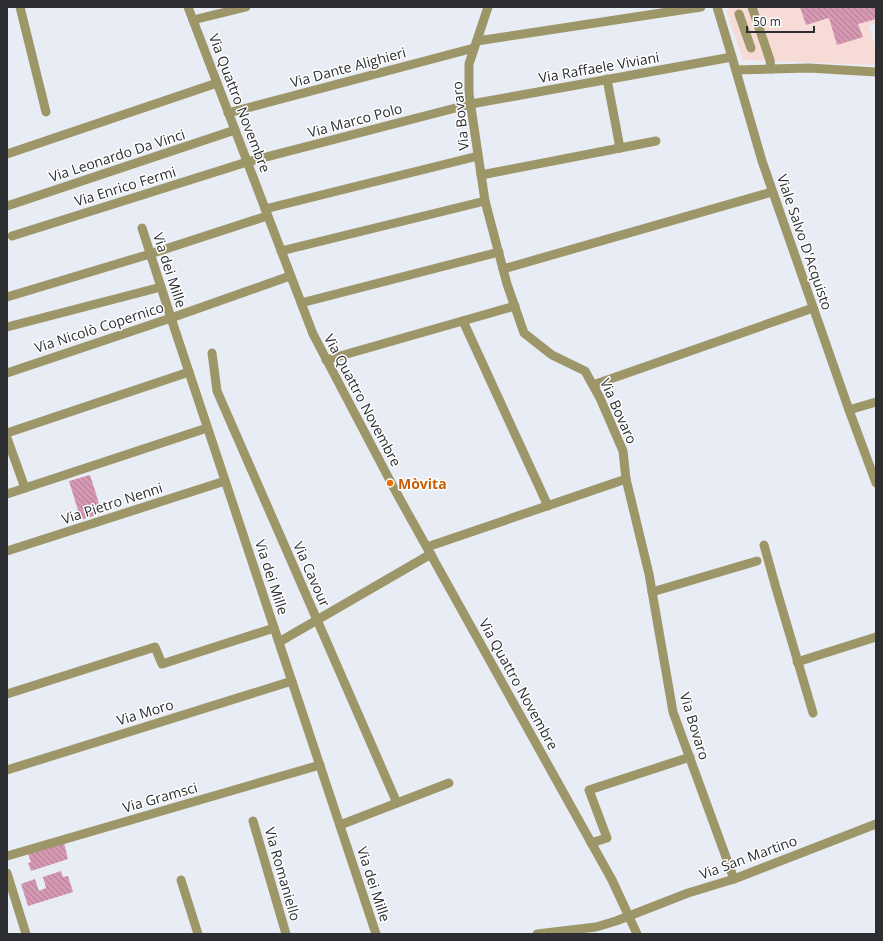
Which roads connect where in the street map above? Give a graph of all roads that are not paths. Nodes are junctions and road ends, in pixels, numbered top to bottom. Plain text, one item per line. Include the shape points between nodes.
1 (20, 7) edge
2 (188, 7) edge
3 (246, 7) edge
4 (488, 7) edge
5 (701, 7) edge
6 (752, 7) edge
7 (720, 8) edge
8 (756, 18) junction
9 (193, 20) junction
10 (476, 44) junction
11 (751, 48) dead end
12 (732, 57) junction
13 (772, 69) junction
14 (736, 70) junction
15 (876, 72) edge
16 (607, 79) junction
17 (217, 83) junction
18 (471, 104) junction
19 (46, 112) dead end
20 (228, 113) junction
21 (235, 130) junction
22 (656, 141) dead end
23 (620, 148) junction
24 (7, 154) edge
25 (478, 156) junction
26 (247, 162) junction
27 (481, 175) junction
28 (772, 192) junction
29 (485, 201) junction
30 (7, 206) edge
31 (266, 212) junction
32 (142, 228) dead end
33 (12, 236) dead end
34 (281, 251) junction
35 (499, 252) junction
36 (150, 254) junction
37 (503, 269) junction
38 (290, 276) junction
39 (161, 287) junction
40 (7, 297) edge
41 (301, 303) junction
42 (515, 306) junction
43 (813, 308) junction
44 (171, 318) junction
45 (463, 321) junction
46 (7, 326) edge
47 (212, 353) dead end
48 (326, 360) junction
49 (189, 372) junction
50 (7, 373) edge
51 (593, 385) junction
52 (876, 402) edge
53 (849, 410) junction
54 (207, 428) junction
55 (7, 433) edge
56 (7, 438) edge
57 (874, 471) edge
58 (626, 479) junction
59 (225, 481) junction
60 (876, 483) edge
61 (25, 488) junction
62 (7, 494) edge
63 (548, 506) junction
64 (764, 545) dead end
65 (7, 551) edge
66 (429, 551) junction
67 (757, 561) dead end
68 (652, 592) junction
69 (317, 620) junction
70 (274, 628) junction
71 (876, 638) edge
72 (279, 642) junction
73 (797, 662) junction
74 (292, 681) junction
75 (7, 694) edge
76 (813, 713) dead end
77 (690, 757) junction
78 (320, 765) junction
79 (7, 770) edge
80 (449, 783) dead end
81 (397, 803) junction
82 (253, 821) dead end
83 (340, 824) junction
84 (876, 824) edge
85 (590, 843) junction
86 (7, 856) edge
87 (7, 872) edge
88 (734, 879) junction
89 (182, 880) dead end
90 (629, 916) junction
91 (26, 934) edge
92 (198, 934) edge
93 (286, 934) edge
94 (376, 934) edge
95 (537, 934) edge
96 (637, 934) edge

1 - 19 street
2 - 9 street, Via Quattro Novembre
3 - 9 street
4 - 10 street, Via Bovaro
5 - 10 street, Via Dante Alighieri
6 - 8 street
7 - 12 street, Viale Salvo D'Acquisto
8 - 11 street via 740,18
8 - 13 street
9 - 17 street, Via Quattro Novembre
10 - 18 street, Via Bovaro via 469,64
10 - 20 street, Via Dante Alighieri
12 - 14 street, Viale Salvo D'Acquisto
12 - 16 street, Via Raffaele Viviani
13 - 14 street
13 - 15 street via 809,68
14 - 28 street, Viale Salvo D'Acquisto
16 - 18 street, Via Raffaele Viviani
16 - 23 street
17 - 20 street, Via Quattro Novembre
17 - 24 street
18 - 25 street, Via Bovaro
18 - 26 street, Via Marco Polo
20 - 21 street, Via Quattro Novembre
21 - 26 street, Via Quattro Novembre
21 - 30 street, Via Leonardo Da Vinci
22 - 23 street
23 - 27 street
25 - 27 street, Via Bovaro
25 - 31 street
26 - 31 street, Via Quattro Novembre
26 - 33 street, Via Enrico Fermi
27 - 29 street, Via Bovaro
28 - 37 street
28 - 43 street, Viale Salvo D'Acquisto
29 - 34 street
29 - 35 street, Via Bovaro
31 - 34 street, Via Quattro Novembre
31 - 36 street
32 - 36 street, Via dei Mille
34 - 38 street, Via Quattro Novembre
35 - 37 street, Via Bovaro
35 - 41 street
36 - 39 street, Via dei Mille
36 - 40 street
37 - 42 street, Via Bovaro
38 - 41 street, Via Quattro Novembre
38 - 44 street, Via Nicolò Copernico
39 - 44 street, Via dei Mille
39 - 46 street
41 - 48 street, Via Quattro Novembre via 312,334
42 - 45 street
42 - 51 street, Via Bovaro via 524,333 552,355 585,371
43 - 51 street
43 - 53 street, Viale Salvo D'Acquisto
44 - 49 street, Via dei Mille
44 - 50 street, Via Nicolò Copernico
45 - 48 street
45 - 63 street
47 - 69 street, Via Cavour via 217,391
48 - 66 street, Via Quattro Novembre
49 - 54 street, Via dei Mille
49 - 55 street
51 - 58 street, Via Bovaro via 623,451
52 - 53 street
53 - 57 street, Viale Salvo D'Acquisto
54 - 59 street, Via dei Mille
54 - 61 street
56 - 61 street
57 - 60 street, Viale Salvo D'Acquisto
58 - 63 street
58 - 68 street, Via Bovaro
59 - 65 street, Via Pietro Nenni
59 - 70 street, Via dei Mille
61 - 62 street
63 - 66 street
64 - 73 street
66 - 69 street
66 - 85 street, Via Quattro Novembre
67 - 68 street
68 - 77 street, Via Bovaro via 673,712
69 - 72 street
69 - 81 street, Via Cavour
70 - 72 street, Via dei Mille
70 - 75 street via 162,664 155,647
71 - 73 street
72 - 74 street, Via dei Mille
73 - 76 street
74 - 78 street, Via dei Mille
74 - 79 street, Via Moro
77 - 85 street via 589,790 607,838
77 - 88 street, Via Bovaro
78 - 83 street, Via dei Mille
78 - 86 street, Via Gramsci
80 - 81 street
81 - 83 street
82 - 93 street, Via Romaniello
83 - 94 street, Via dei Mille
84 - 88 street, Via San Martino
85 - 90 street, Via Quattro Novembre
87 - 91 street
88 - 90 street, Via San Martino via 688,893
89 - 92 street
90 - 95 street via 596,927
90 - 96 street, Via Quattro Novembre

